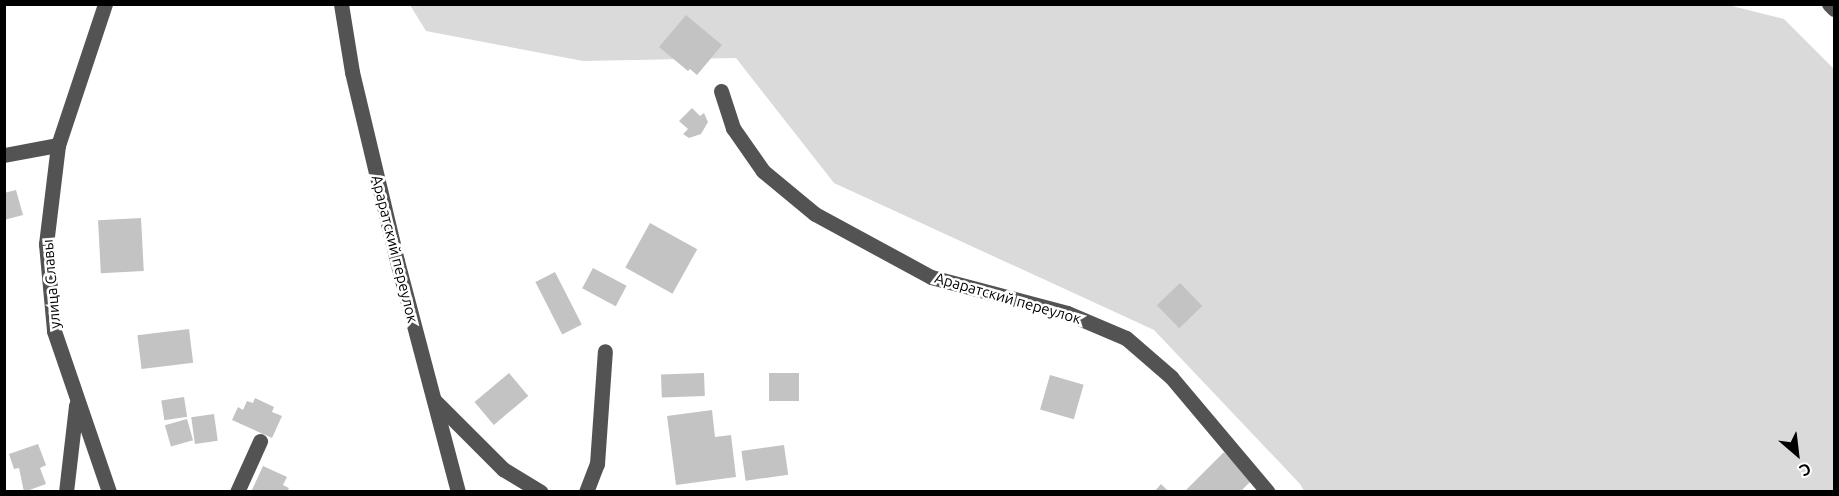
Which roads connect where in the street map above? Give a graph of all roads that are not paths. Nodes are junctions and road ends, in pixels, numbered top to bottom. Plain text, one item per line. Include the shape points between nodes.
1 (105, 4) edge
2 (341, 4) edge
3 (1829, 4) edge
4 (1834, 9) edge
5 (721, 91) dead end
6 (58, 145) junction
7 (4, 155) edge
8 (605, 351) dead end
9 (77, 401) junction
10 (435, 401) junction
11 (260, 441) dead end
12 (66, 492) edge
13 (109, 492) edge
14 (237, 492) edge
15 (458, 492) edge
16 (541, 492) edge
17 (586, 492) edge
18 (1268, 492) edge

1 - 6 street, улица Славы
2 - 10 street, Араратский переулок via 352,72
3 - 4 street
5 - 18 street, Араратский переулок via 733,128 763,171 815,213 931,277 1067,313 1126,338 1171,376
6 - 7 street
6 - 9 street, улица Славы via 46,244 54,332
8 - 17 street via 597,464
9 - 12 street
9 - 13 street, улица Славы
10 - 15 street, Араратский переулок
10 - 16 street via 503,469
11 - 14 street

